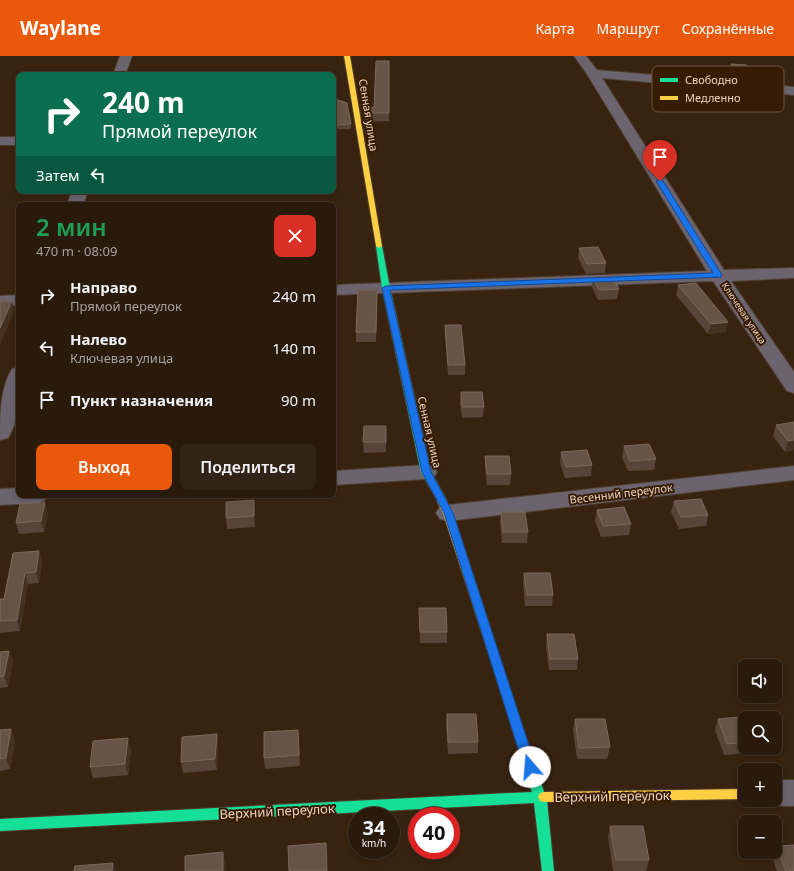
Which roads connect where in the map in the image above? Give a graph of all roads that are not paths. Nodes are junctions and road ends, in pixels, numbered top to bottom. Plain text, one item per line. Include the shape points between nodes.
1 (126, 56) edge
2 (347, 56) edge
3 (580, 56) edge
4 (121, 72) edge
5 (593, 73) junction
6 (652, 78) edge
7 (784, 90) edge
8 (794, 91) edge
9 (0, 141) edge
10 (16, 141) edge
11 (794, 273) edge
12 (718, 275) junction
13 (386, 288) junction
14 (336, 290) edge
15 (16, 300) edge
16 (0, 301) edge
17 (16, 382) edge
18 (794, 387) edge
19 (0, 433) edge
20 (426, 472) junction
21 (794, 473) edge
22 (336, 478) edge
23 (16, 496) edge
24 (0, 497) edge
25 (448, 513) junction
26 (782, 793) edge
27 (794, 793) edge
28 (738, 794) edge
29 (540, 797) junction
30 (0, 825) edge
31 (548, 871) edge

1 - 4 street
2 - 13 street, Сенная улица
3 - 5 street, Ключевая улица
5 - 6 street
5 - 12 street, Ключевая улица
7 - 8 street
9 - 10 street
11 - 12 street
12 - 13 street
12 - 18 street, Ключевая улица
13 - 14 street
13 - 20 street, Сенная улица
15 - 16 street
17 - 19 street
20 - 22 street
20 - 25 street, Сенная улица
21 - 25 street, Весенний переулок
23 - 24 street
25 - 29 street, Сенная улица
26 - 27 street
28 - 29 street, Верхний переулок
29 - 30 street, Верхний переулок
29 - 31 street, Сенная улица

